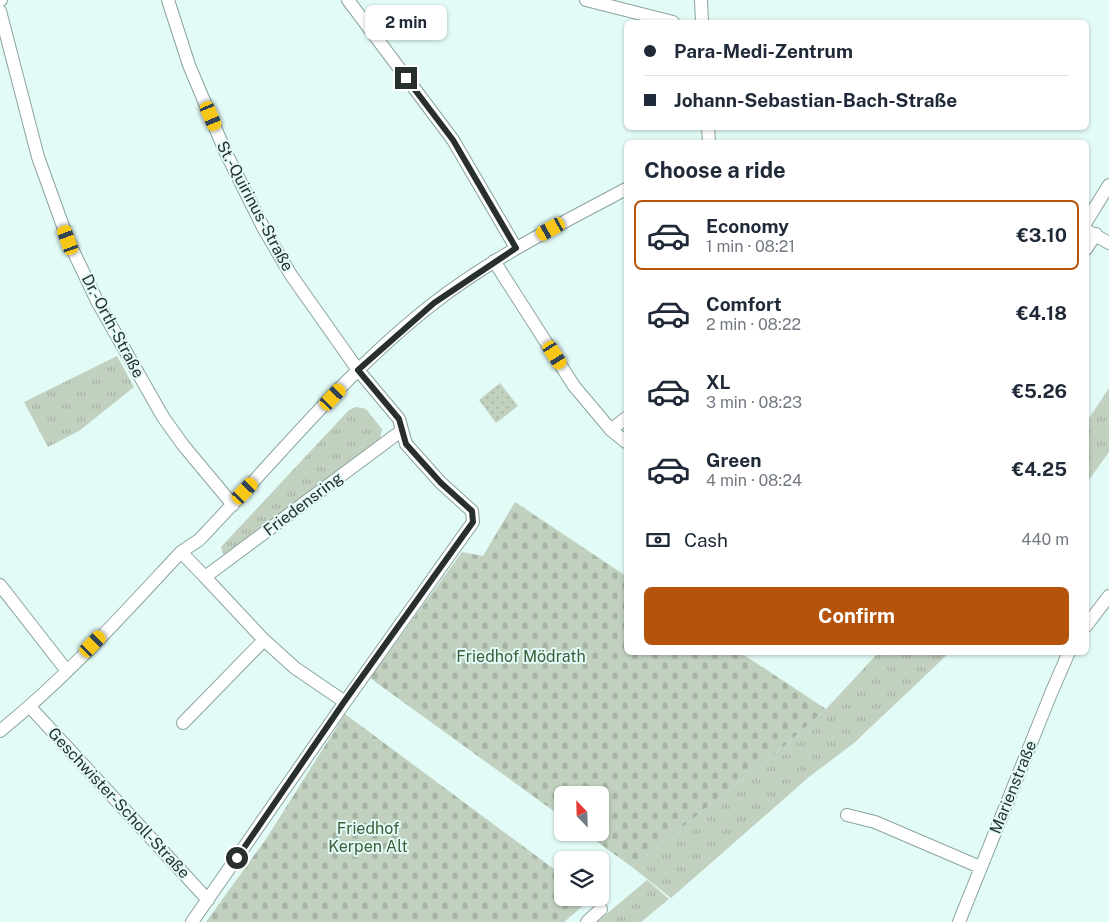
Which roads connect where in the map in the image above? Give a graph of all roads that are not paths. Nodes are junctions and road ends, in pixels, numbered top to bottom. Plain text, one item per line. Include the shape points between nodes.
1 (168, 0) edge
2 (348, 0) edge
3 (586, 0) edge
4 (701, 0) edge
5 (0, 11) edge
6 (665, 20) edge
7 (702, 20) edge
8 (1109, 185) edge
9 (624, 190) edge
10 (1089, 217) edge
11 (1091, 232) edge
12 (1109, 242) edge
13 (516, 248) junction
14 (494, 261) junction
15 (358, 370) junction
16 (624, 420) edge
17 (611, 430) junction
18 (401, 432) junction
19 (624, 440) edge
20 (233, 505) junction
21 (181, 552) junction
22 (205, 577) junction
23 (0, 585) edge
24 (1109, 596) edge
25 (1089, 622) edge
26 (264, 640) junction
27 (1069, 655) edge
28 (67, 671) junction
29 (344, 702) junction
30 (30, 707) junction
31 (183, 723) dead end
32 (0, 731) edge
33 (847, 815) dead end
34 (980, 866) junction
35 (208, 900) junction
36 (601, 909) dead end
37 (192, 922) edge
38 (587, 922) edge
39 (959, 922) edge

1 - 15 street, St.-Quirinus-Straße via 189,65 225,150 264,229 291,275
2 - 13 street via 453,140
3 - 6 street
4 - 7 street
5 - 20 street, Dr.-Orth-Straße via 38,157 68,240 97,301 163,417
8 - 10 street
9 - 13 street
11 - 12 street
13 - 14 street
14 - 15 street via 434,303
14 - 17 street via 574,386
15 - 18 street, St.-Quirinus-Straße via 399,419
15 - 20 street
16 - 17 street
17 - 19 street
18 - 22 street, Friedensring
18 - 29 street, St.-Quirinus-Straße via 406,444 441,483 472,511 473,522
20 - 21 street via 199,540
21 - 22 street
21 - 28 street
22 - 26 street
23 - 28 street
24 - 25 street
26 - 29 street via 295,668
26 - 31 street
27 - 34 street, Marienstraße
28 - 30 street
29 - 35 street
30 - 32 street
30 - 35 street, Geschwister-Scholl-Straße
33 - 34 street via 875,822
34 - 39 street, Marienstraße
35 - 37 street
36 - 38 street

